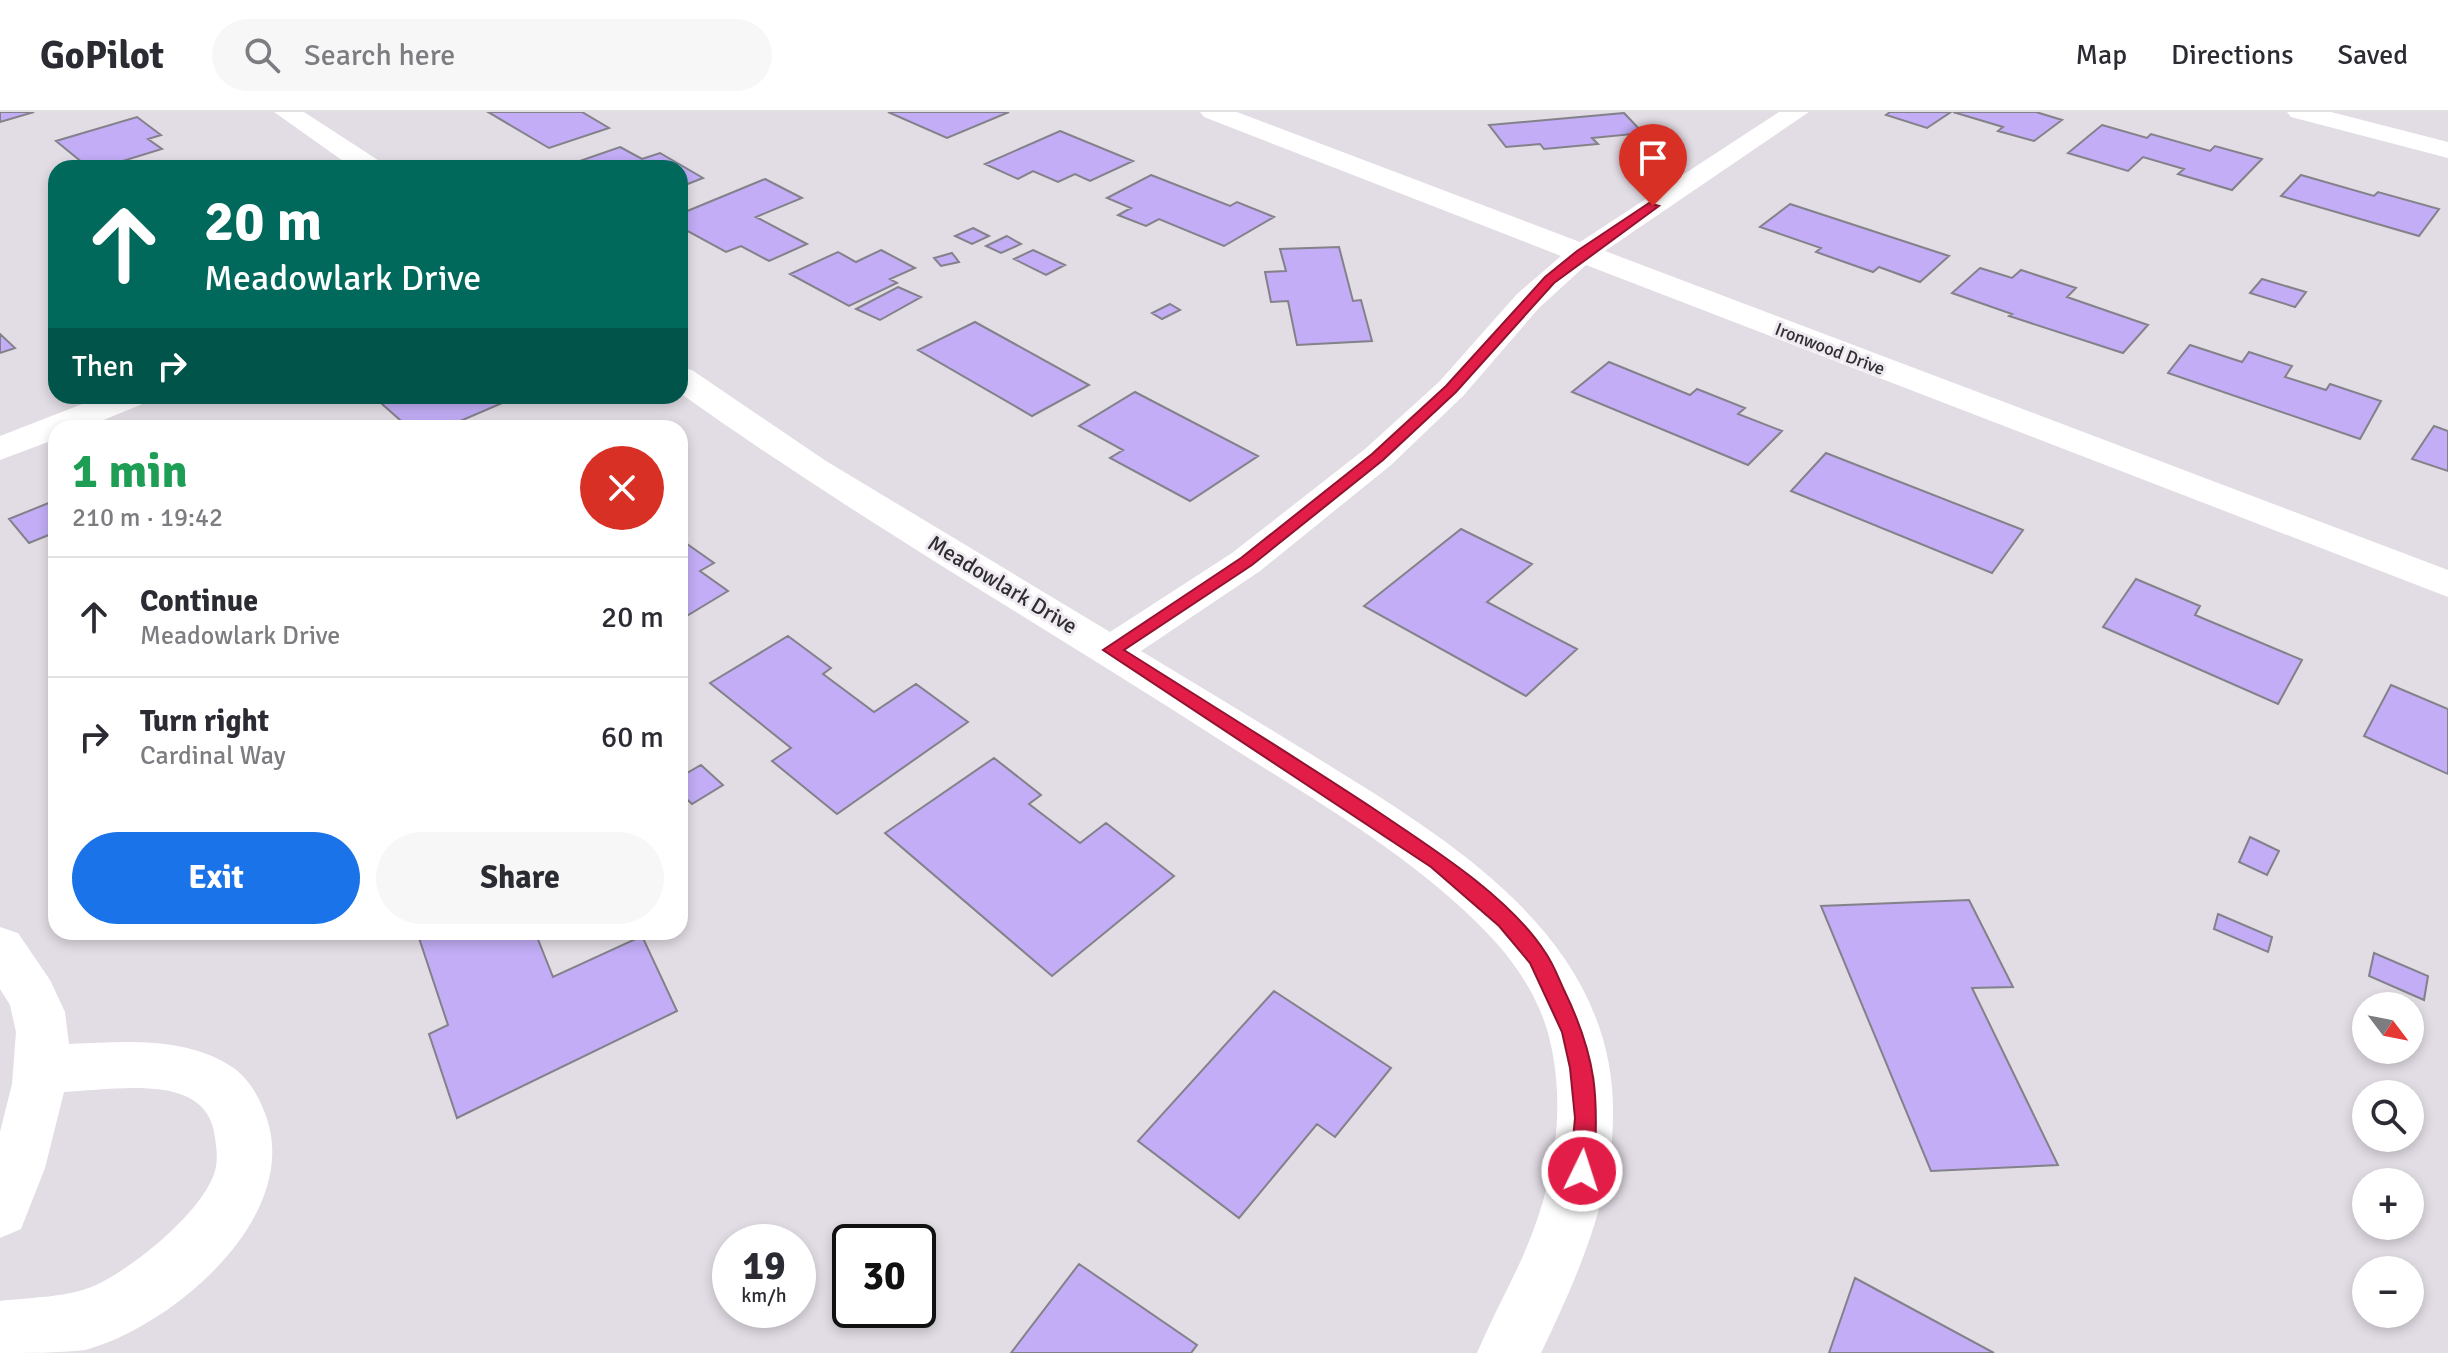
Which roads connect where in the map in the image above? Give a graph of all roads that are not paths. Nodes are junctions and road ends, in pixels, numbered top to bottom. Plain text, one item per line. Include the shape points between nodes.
1 (287, 112) edge
2 (1213, 112) edge
3 (1796, 112) edge
4 (2300, 112) edge
5 (2448, 150) edge
6 (359, 160) edge
7 (1581, 254) junction
8 (688, 383) edge
9 (113, 404) edge
10 (73, 420) edge
11 (48, 430) edge
12 (0, 449) edge
13 (2448, 584) edge
14 (1112, 650) junction
15 (0, 948) edge
16 (39, 1069) junction
17 (0, 1210) edge
18 (0, 1332) edge
19 (1508, 1353) edge

1 - 6 street
2 - 7 street, Ironwood Drive
3 - 7 street
4 - 5 street
7 - 13 street, Ironwood Drive
7 - 14 street via 1528,301 1451,389 1378,457 1246,562
8 - 14 street, Meadowlark Drive via 813,469
9 - 10 street
11 - 12 street
14 - 19 street, Meadowlark Drive via 1438,862 1506,920 1538,958 1573,1032 1582,1068 1582,1171 1564,1232
15 - 16 street via 40,1013
16 - 17 street via 35,1110
16 - 18 street via 167,1069 214,1083 237,1110 244,1140 242,1176 220,1219 135,1295 80,1321

